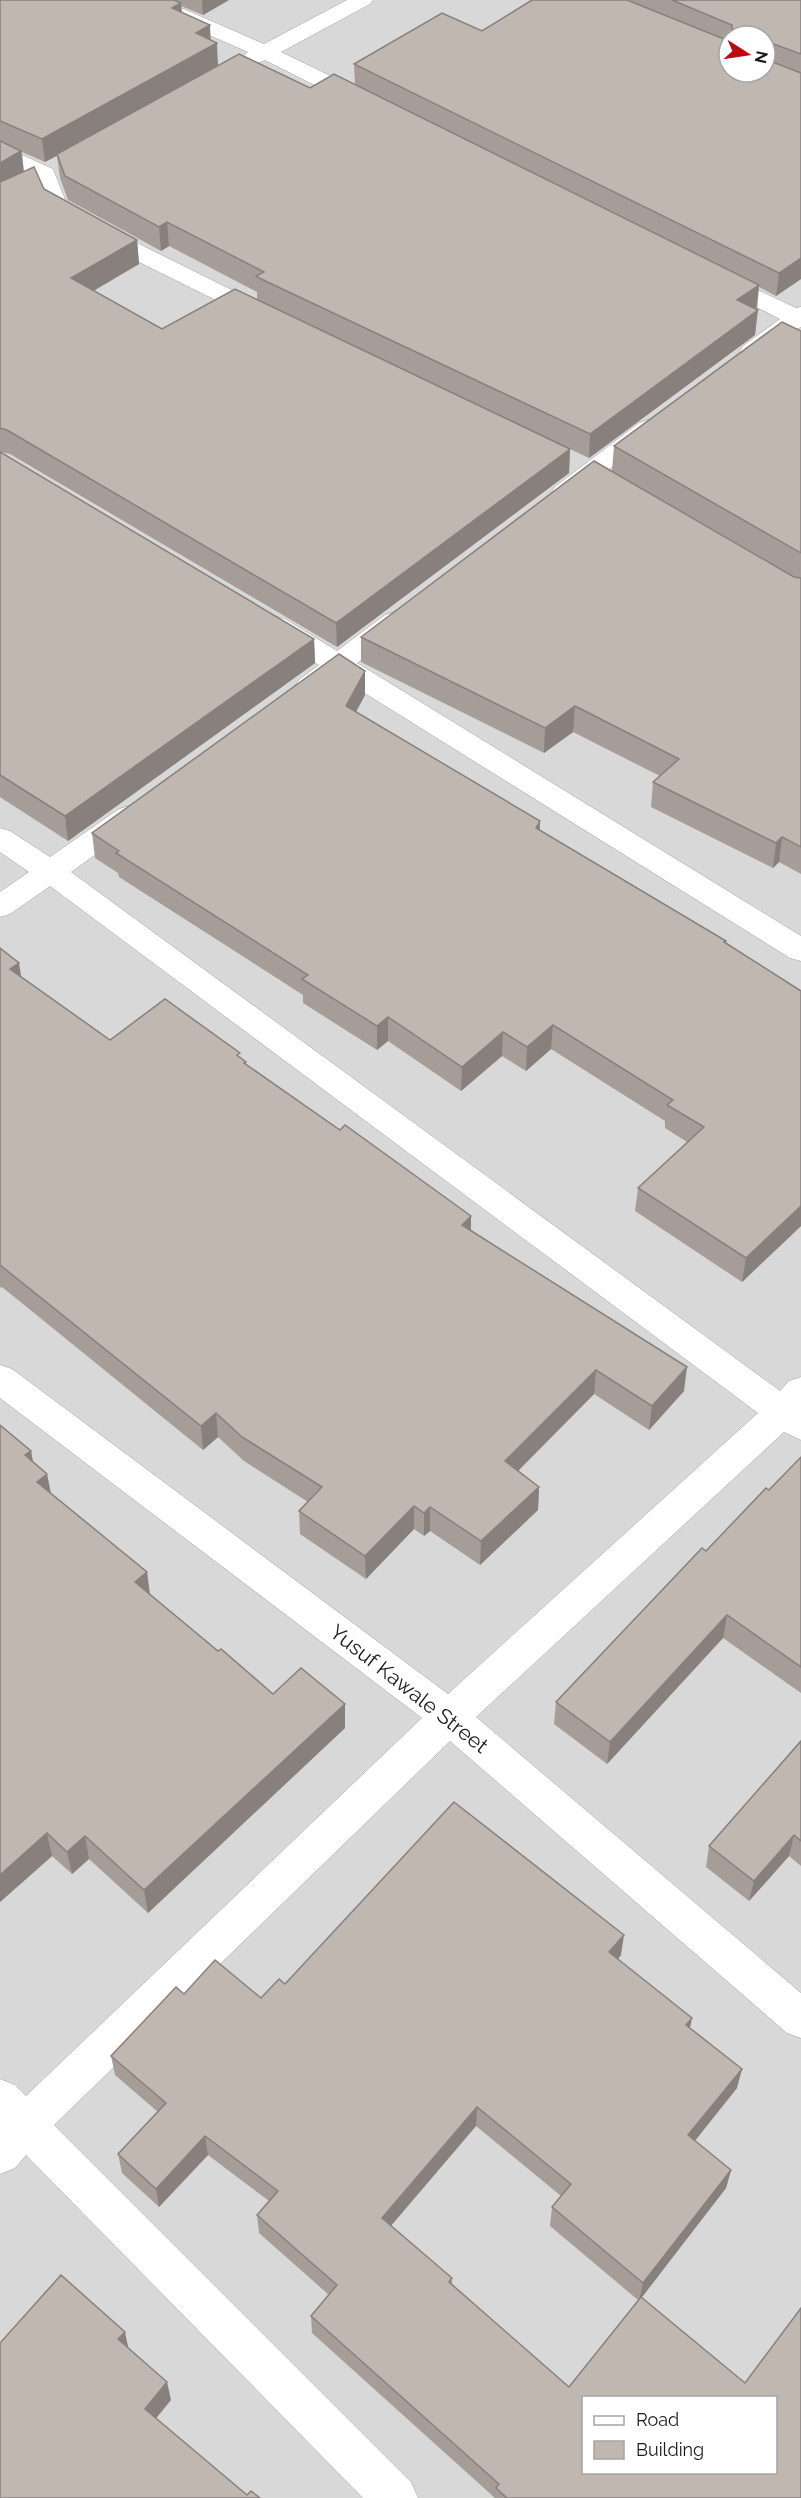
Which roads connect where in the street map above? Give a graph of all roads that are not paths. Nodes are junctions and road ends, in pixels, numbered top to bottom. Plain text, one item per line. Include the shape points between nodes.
1 (145, 0) edge
2 (363, 0) edge
3 (265, 52) junction
4 (235, 68) edge
5 (382, 110) edge
6 (0, 152) edge
7 (700, 270) edge
8 (799, 317) edge
9 (280, 323) edge
10 (730, 367) edge
11 (665, 415) edge
12 (544, 507) edge
13 (414, 607) edge
14 (258, 615) edge
15 (340, 663) junction
16 (292, 698) edge
17 (147, 803) edge
18 (0, 838) edge
19 (51, 872) junction
20 (0, 907) edge
21 (801, 950) edge
22 (0, 1379) edge
23 (795, 1410) edge
24 (449, 1717) junction
25 (801, 2019) edge
26 (9, 2125) edge
27 (395, 2498) edge

1 - 3 street
2 - 3 street
3 - 4 street
3 - 5 street
6 - 9 street via 45,174 56,206 133,250
7 - 8 street
8 - 10 street
11 - 12 street
13 - 15 street
14 - 15 street
15 - 16 street
15 - 21 street
17 - 19 street
18 - 19 street
19 - 20 street
19 - 23 street
22 - 24 street, Yusuf Kawale Street
23 - 24 street
24 - 25 street, Yusuf Kawale Street
24 - 26 street
26 - 27 street

